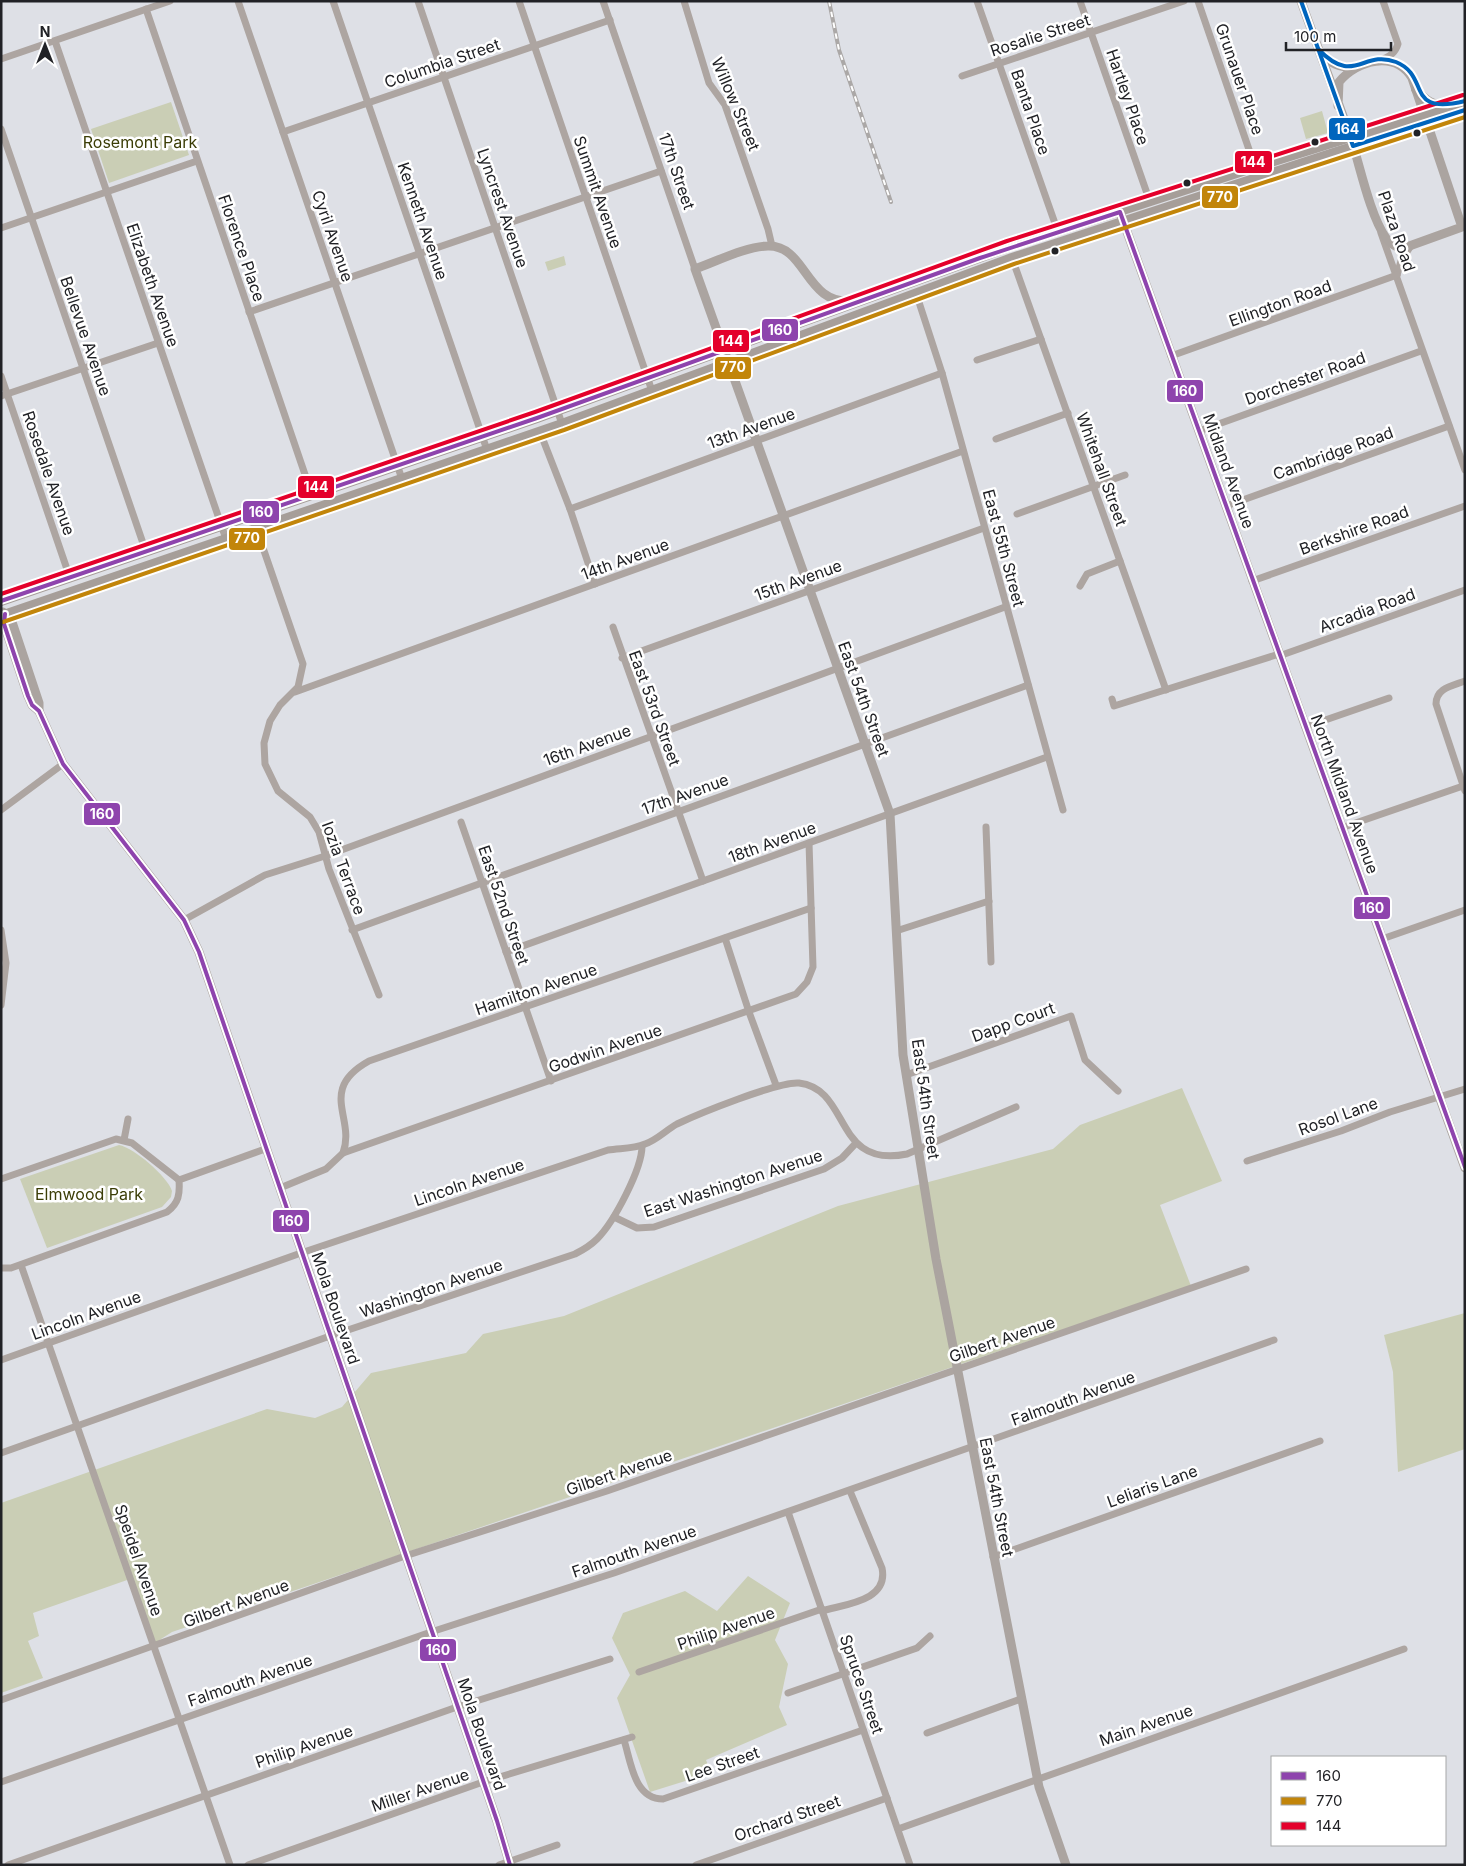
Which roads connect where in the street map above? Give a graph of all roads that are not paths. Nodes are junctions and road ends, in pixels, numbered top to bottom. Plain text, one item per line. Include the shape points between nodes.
1 (170, 1) edge
2 (238, 1) edge
3 (333, 1) edge
4 (418, 1) edge
5 (518, 1) edge
6 (603, 1) edge
7 (684, 1) edge
8 (977, 1) edge
9 (1080, 1) edge
10 (1184, 1) edge
11 (1198, 1) edge
12 (1301, 1) edge
13 (1384, 1) edge
14 (146, 10) junction
15 (610, 20) junction
16 (1091, 34) junction
17 (55, 41) junction
18 (534, 46) junction
19 (1318, 49) junction
20 (1, 60) edge
21 (1381, 60) junction
22 (999, 63) junction
23 (1354, 68) junction
24 (962, 76) dead end
25 (443, 77) junction
26 (1416, 89) junction
27 (368, 102) junction
28 (1463, 105) edge
29 (1338, 106) junction
30 (1426, 119) junction
31 (1, 129) edge
32 (282, 132) junction
33 (1352, 142) junction
34 (198, 161) junction
35 (1255, 167) junction
36 (661, 171) junction
37 (107, 192) junction
38 (585, 196) junction
39 (1150, 202) junction
40 (1122, 217) junction
41 (32, 218) junction
42 (1378, 223) junction
43 (1, 228) edge
44 (495, 228) junction
45 (1464, 229) edge
46 (1058, 232) junction
47 (772, 246) junction
48 (1410, 247) junction
49 (420, 253) junction
50 (1012, 258) junction
51 (695, 269) junction
52 (1397, 275) junction
53 (334, 282) junction
54 (916, 293) junction
55 (868, 298) junction
56 (249, 312) junction
57 (1041, 338) junction
58 (158, 343) junction
59 (723, 351) junction
60 (1421, 351) junction
61 (1172, 356) junction
62 (977, 360) dead end
63 (728, 364) junction
64 (83, 368) junction
65 (942, 373) junction
66 (1, 376) edge
67 (648, 378) junction
68 (652, 391) junction
69 (4, 395) edge
70 (558, 411) junction
71 (1068, 413) junction
72 (562, 424) junction
73 (1449, 426) junction
74 (1199, 431) junction
75 (540, 432) junction
76 (482, 437) junction
77 (996, 439) dead end
78 (757, 440) junction
79 (487, 450) junction
80 (963, 450) junction
81 (397, 466) junction
82 (1465, 470) edge
83 (1125, 475) dead end
84 (402, 479) junction
85 (1093, 487) junction
86 (312, 495) junction
87 (1226, 506) junction
88 (1465, 506) edge
89 (570, 509) junction
90 (1017, 514) dead end
91 (252, 516) junction
92 (783, 516) junction
93 (221, 526) junction
94 (984, 528) junction
95 (256, 529) junction
96 (226, 539) junction
97 (146, 552) junction
98 (1120, 561) junction
99 (70, 578) junction
100 (1252, 581) junction
101 (595, 584) junction
102 (1080, 586) dead end
103 (809, 590) junction
104 (1465, 590) edge
105 (1, 602) edge
106 (1005, 607) junction
107 (3, 613) edge
108 (613, 627) dead end
109 (1279, 655) junction
110 (622, 658) junction
111 (837, 667) junction
112 (1465, 682) edge
113 (1028, 685) junction
114 (1166, 690) junction
115 (295, 692) junction
116 (1389, 698) dead end
117 (1112, 699) dead end
118 (1305, 727) junction
119 (650, 736) junction
120 (864, 744) junction
121 (1047, 758) junction
122 (63, 764) junction
123 (1464, 788) edge
124 (1, 810) edge
125 (1063, 810) dead end
126 (678, 811) junction
127 (890, 814) junction
128 (461, 822) dead end
129 (986, 827) dead end
130 (1341, 828) junction
131 (809, 843) junction
132 (325, 856) junction
133 (704, 881) junction
134 (481, 883) junction
135 (989, 901) junction
136 (811, 908) junction
137 (1465, 910) edge
138 (184, 920) junction
139 (1, 930) edge
140 (352, 930) junction
141 (896, 931) junction
142 (725, 938) junction
143 (1382, 939) junction
144 (506, 952) junction
145 (991, 962) dead end
146 (379, 995) dead end
147 (1, 1005) edge
148 (525, 1007) junction
149 (749, 1012) junction
150 (906, 1075) junction
151 (551, 1081) junction
152 (776, 1085) junction
153 (1465, 1089) edge
154 (1118, 1091) dead end
155 (1439, 1098) junction
156 (1016, 1107) dead end
157 (128, 1119) dead end
158 (124, 1140) junction
159 (856, 1142) junction
160 (642, 1146) junction
161 (266, 1149) junction
162 (918, 1150) junction
163 (343, 1153) junction
164 (1247, 1161) dead end
165 (1465, 1168) edge
166 (1, 1179) edge
167 (179, 1180) junction
168 (280, 1188) junction
169 (614, 1217) junction
170 (301, 1253) junction
171 (21, 1265) junction
172 (1, 1268) edge
173 (1246, 1269) dead end
174 (330, 1336) junction
175 (1274, 1340) dead end
176 (48, 1343) junction
177 (1, 1360) edge
178 (959, 1368) junction
179 (78, 1426) junction
180 (1320, 1441) dead end
181 (972, 1448) junction
182 (1, 1453) edge
183 (850, 1491) junction
184 (788, 1512) junction
185 (405, 1556) junction
186 (993, 1557) junction
187 (822, 1610) junction
188 (431, 1632) junction
189 (930, 1636) dead end
190 (154, 1647) junction
191 (1404, 1649) dead end
192 (610, 1659) dead end
193 (639, 1672) dead end
194 (844, 1673) junction
195 (788, 1693) dead end
196 (1021, 1699) junction
197 (1, 1700) edge
198 (457, 1707) junction
199 (180, 1719) junction
200 (863, 1730) junction
201 (927, 1733) dead end
202 (632, 1737) dead end
203 (624, 1740) junction
204 (1037, 1778) junction
205 (1, 1782) edge
206 (483, 1782) junction
207 (206, 1795) junction
208 (887, 1798) junction
209 (898, 1829) junction
210 (557, 1845) dead end
211 (509, 1863) edge
212 (8, 1865) edge
213 (230, 1865) edge
214 (248, 1865) edge
215 (499, 1865) edge
216 (696, 1865) edge
217 (910, 1865) edge
218 (1066, 1865) edge

1 - 14 street
2 - 32 street, Cyril Avenue
3 - 27 street, Kenneth Avenue
4 - 25 street, Lyncrest Avenue
5 - 18 street, Summit Avenue
6 - 15 street, 17th Street
7 - 47 street, Willow Street via 709,83 725,105
8 - 22 street, Banta Place
9 - 16 street, Hartley Place
10 - 16 street, Rosalie Street
11 - 35 street, Grunauer Place
12 - 19 street, Plaza Road
13 - 21 street via 1398,44 1391,56
14 - 17 street
14 - 34 street, Florence Place
15 - 18 street, Columbia Street
15 - 36 street, 17th Street
16 - 22 street, Rosalie Street
16 - 39 street, Hartley Place
17 - 20 street
17 - 37 street, Elizabeth Avenue
18 - 25 street, Columbia Street
18 - 38 street, Summit Avenue
19 - 23 street via 1333,64
19 - 29 street, Plaza Road
21 - 23 street
21 - 26 street via 1390,60 1407,69
22 - 24 street, Rosalie Street
22 - 46 street, Banta Place
23 - 29 street via 1339,82
25 - 27 street, Columbia Street
25 - 44 street, Lyncrest Avenue
26 - 28 main road via 1432,104
26 - 30 street
27 - 32 street, Columbia Street
27 - 49 street, Kenneth Avenue
28 - 30 main road
29 - 33 street, Plaza Road
30 - 33 main road
30 - 45 street
31 - 41 street, Bellevue Avenue
32 - 53 street, Cyril Avenue
33 - 35 main road
33 - 40 main road
33 - 42 street, Plaza Road
34 - 37 street
34 - 56 street, Florence Place
35 - 39 main road
36 - 38 street
36 - 51 street, 17th Street
37 - 41 street
37 - 58 street, Elizabeth Avenue
38 - 44 street
38 - 67 street, Summit Avenue
39 - 40 main road
40 - 46 main road
40 - 50 main road
40 - 61 street, Midland Avenue
41 - 43 street
41 - 64 street, Bellevue Avenue
42 - 48 street via 1394,246
42 - 52 street, Plaza Road
44 - 49 street
44 - 70 street, Lyncrest Avenue
45 - 48 street
46 - 55 main road
47 - 51 street
47 - 55 street via 788,252 828,298 843,302
48 - 52 street
49 - 53 street
49 - 76 street, Kenneth Avenue
50 - 54 main road
50 - 57 street, Whitehall Street
51 - 59 street, 17th Street
52 - 60 street, Plaza Road
52 - 61 street, Ellington Road
53 - 56 street
53 - 81 street, Cyril Avenue
54 - 63 main road
54 - 65 street, East 55th Street
55 - 59 main road
56 - 86 street, Florence Place
57 - 62 street
57 - 71 street, Whitehall Street
58 - 64 street
58 - 93 street, Elizabeth Avenue
59 - 63 street, East 54th Street
59 - 67 main road
60 - 73 street, Plaza Road
60 - 74 street, Dorchester Road
61 - 74 street, Midland Avenue
63 - 68 main road
63 - 78 street, East 54th Street
64 - 69 street
64 - 97 street, Bellevue Avenue
65 - 78 street, 13th Avenue
65 - 80 street, East 55th Street
66 - 69 street, Rosedale Avenue
67 - 68 street, Summit Avenue
67 - 70 main road
68 - 72 main road
69 - 99 street, Rosedale Avenue
70 - 72 street, Lyncrest Avenue
70 - 76 main road
71 - 77 street
71 - 85 street, Whitehall Street
72 - 75 main road
73 - 82 street, Plaza Road
73 - 87 street, Cambridge Road
74 - 87 street, Midland Avenue
75 - 79 main road
75 - 89 street
76 - 79 street, Kenneth Avenue
76 - 81 main road
78 - 89 street, 13th Avenue
78 - 92 street, East 54th Street
79 - 84 main road
80 - 92 street, 14th Avenue
80 - 94 street, East 55th Street
81 - 84 street, Cyril Avenue
81 - 86 main road
83 - 85 street
84 - 95 main road
85 - 90 street
85 - 98 street, Whitehall Street
86 - 91 main road
87 - 100 street, Midland Avenue
88 - 100 street, Berkshire Road
89 - 101 street
91 - 93 main road
91 - 95 street, Iozia Terrace
92 - 101 street, 14th Avenue
92 - 103 street, East 54th Street
93 - 96 street, Elizabeth Avenue
93 - 97 main road
94 - 103 street, 15th Avenue
94 - 106 street, East 55th Street
95 - 96 main road
95 - 115 street, Iozia Terrace via 303,664 301,681
96 - 107 main road
97 - 99 main road
98 - 102 street via 1087,574
98 - 114 street, Whitehall Street
99 - 105 main road
100 - 109 street, Midland Avenue
101 - 115 street, 14th Avenue
103 - 110 street, 15th Avenue
103 - 111 street, East 54th Street
104 - 109 street, Arcadia Road
106 - 111 street, 16th Avenue
106 - 113 street, East 55th Street
107 - 122 street, Mola Boulevard via 32,705 39,711
108 - 110 street, East 53rd Street
109 - 114 street, Arcadia Road
109 - 118 street, North Midland Avenue
110 - 119 street, East 53rd Street
111 - 119 street, 16th Avenue
111 - 120 street, East 54th Street
112 - 123 street via 1441,691 1436,704
113 - 120 street, 17th Avenue
113 - 121 street, East 55th Street
114 - 117 street, Arcadia Road via 1114,706
115 - 132 street, Iozia Terrace via 270,721 264,743 265,764 278,791 315,824
116 - 118 street
118 - 130 street, North Midland Avenue
119 - 126 street, East 53rd Street
119 - 132 street, 16th Avenue
120 - 126 street, 17th Avenue
120 - 127 street, East 54th Street
121 - 125 street, East 55th Street
121 - 127 street, 18th Avenue
122 - 124 street
122 - 138 street, Mola Boulevard
123 - 130 street
126 - 133 street, East 53rd Street
126 - 134 street, 17th Avenue
127 - 131 street, 18th Avenue
127 - 141 street, East 54th Street
128 - 134 street, East 52nd Street
129 - 135 street
130 - 143 street, North Midland Avenue
131 - 133 street, 18th Avenue
131 - 136 street, Godwin Avenue
132 - 138 street, 16th Avenue via 265,875
132 - 140 street, Iozia Terrace
133 - 144 street, 18th Avenue
134 - 140 street, 17th Avenue
134 - 144 street, East 52nd Street
135 - 141 street
135 - 145 street
136 - 142 street, Hamilton Avenue
136 - 149 street, Godwin Avenue via 813,967 807,982 790,998
137 - 143 street
138 - 161 street, Mola Boulevard via 205,969
139 - 147 street via 6,963
140 - 146 street, Iozia Terrace
141 - 150 street, East 54th Street
142 - 148 street, Hamilton Avenue
142 - 149 street
143 - 155 street, North Midland Avenue
144 - 148 street, East 52nd Street
148 - 151 street, East 52nd Street
148 - 163 street, Hamilton Avenue via 361,1066 348,1079 341,1098 347,1137
149 - 151 street, Godwin Avenue
149 - 152 street
150 - 154 street, Dapp Court via 1071,1016 1085,1060
150 - 162 street, East 54th Street
151 - 163 street, Godwin Avenue
152 - 159 street, Lincoln Avenue via 801,1083 817,1089 830,1101
152 - 160 street, Lincoln Avenue via 679,1123
153 - 155 street, Rosol Lane
155 - 164 street, Rosol Lane
155 - 165 street, North Midland Avenue
156 - 162 street, Lincoln Avenue
157 - 158 street
158 - 166 street via 116,1139
158 - 167 street
159 - 162 street, Lincoln Avenue via 869,1152 888,1156
159 - 169 street, East Washington Avenue via 842,1158 824,1169 654,1227 638,1228
160 - 169 street, Washington Avenue via 639,1164
160 - 170 street, Lincoln Avenue via 608,1150
161 - 167 street
161 - 168 street, Mola Boulevard
162 - 178 street, East 54th Street
163 - 168 street, Godwin Avenue via 326,1169
167 - 171 street via 180,1193 167,1212
168 - 170 street, Mola Boulevard
169 - 174 street, Washington Avenue via 597,1240 575,1254
170 - 174 street, Mola Boulevard
170 - 176 street, Lincoln Avenue
171 - 172 street
171 - 176 street, Speidel Avenue
173 - 178 street, Gilbert Avenue
174 - 179 street, Washington Avenue
174 - 185 street, Mola Boulevard
175 - 181 street, Falmouth Avenue
176 - 177 street, Lincoln Avenue
176 - 179 street, Speidel Avenue
178 - 181 street, East 54th Street
178 - 185 street, Gilbert Avenue via 607,1491
179 - 182 street, Washington Avenue
179 - 190 street, Speidel Avenue
180 - 186 street, Leliaris Lane
181 - 183 street, Falmouth Avenue
181 - 186 street, East 54th Street
183 - 184 street, Falmouth Avenue
183 - 187 street, Philip Avenue via 882,1568 883,1581 871,1596
184 - 187 street, Spruce Street
184 - 188 street, Falmouth Avenue
185 - 188 street, Mola Boulevard
185 - 190 street, Gilbert Avenue
186 - 196 street, East 54th Street
187 - 193 street, Philip Avenue
187 - 194 street, Spruce Street
188 - 198 street, Mola Boulevard
188 - 199 street, Falmouth Avenue
189 - 194 street via 916,1648
190 - 197 street, Gilbert Avenue
190 - 199 street, Speidel Avenue
191 - 204 street, Main Avenue
192 - 198 street, Philip Avenue
194 - 195 street
194 - 200 street, Spruce Street
196 - 201 street
196 - 204 street, East 54th Street
198 - 206 street, Mola Boulevard
198 - 207 street, Philip Avenue
199 - 205 street, Falmouth Avenue
199 - 207 street, Speidel Avenue
200 - 203 street, Lee Street via 663,1798 650,1797 640,1789
200 - 208 street, Spruce Street
202 - 203 street, Miller Avenue
203 - 206 street, Miller Avenue
204 - 209 street, Main Avenue
204 - 218 street, East 54th Street
206 - 211 street, Mola Boulevard
206 - 214 street, Miller Avenue
207 - 212 street, Philip Avenue
207 - 213 street, Speidel Avenue
208 - 209 street, Spruce Street
208 - 216 street, Orchard Street
209 - 217 street, Spruce Street
210 - 211 street
211 - 215 street

